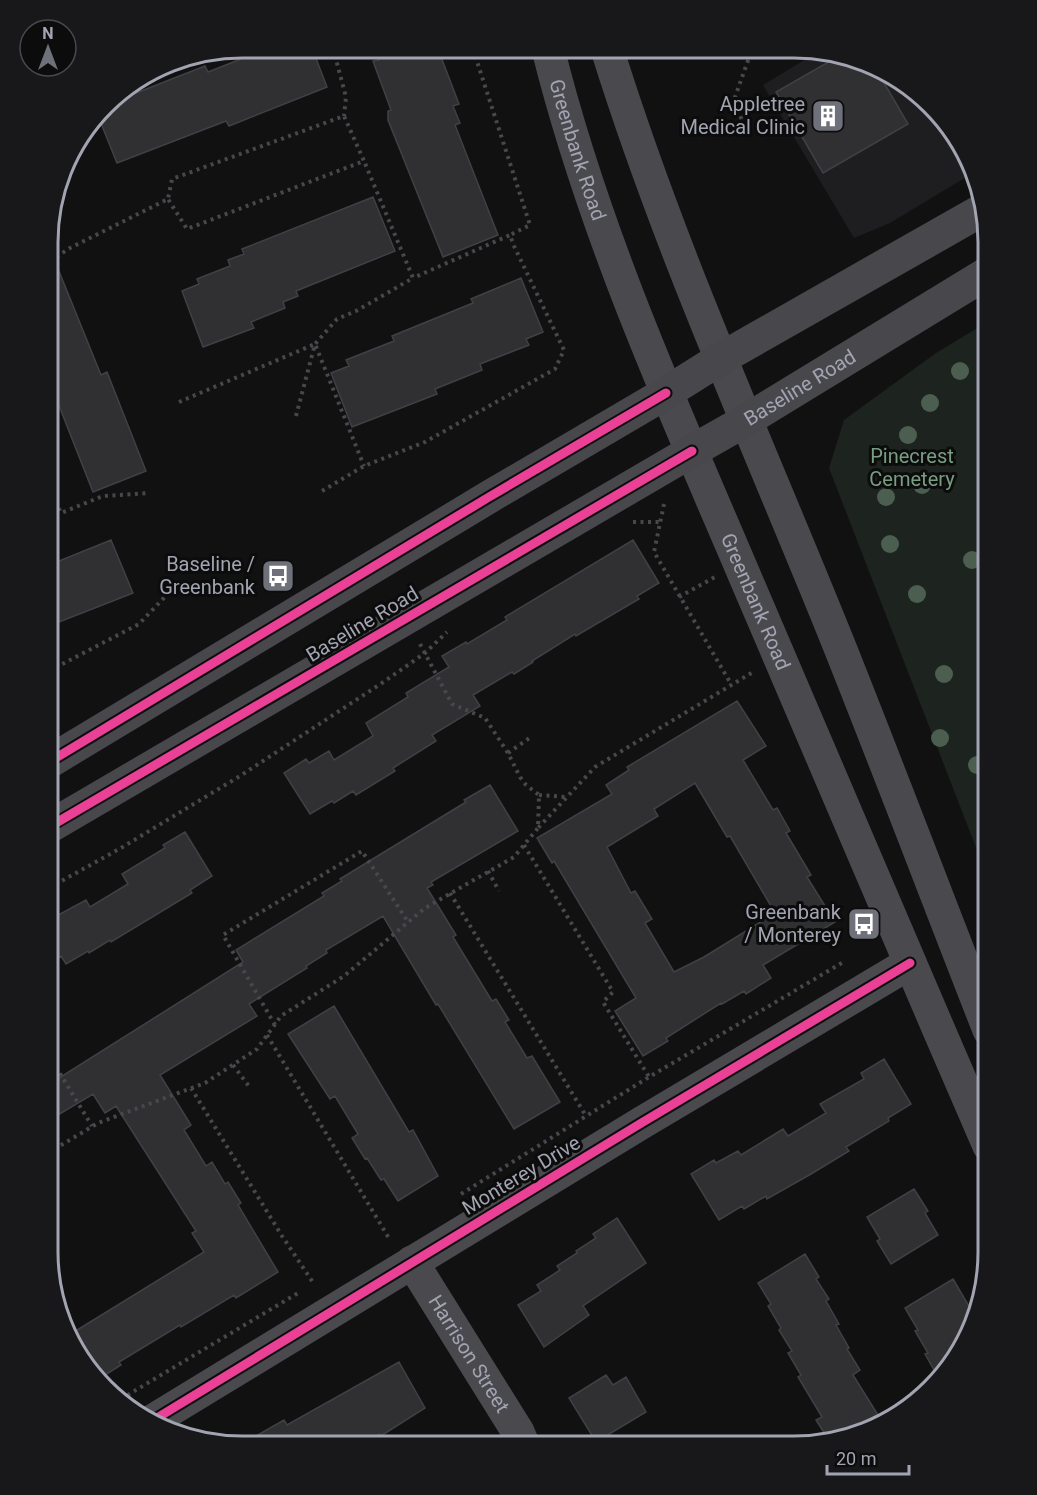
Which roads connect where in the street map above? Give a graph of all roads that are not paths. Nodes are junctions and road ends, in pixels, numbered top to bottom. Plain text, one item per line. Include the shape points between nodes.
1 (550, 58) edge
2 (610, 58) edge
3 (976, 213) edge
4 (979, 278) edge
5 (720, 359) junction
6 (666, 393) junction
7 (745, 421) junction
8 (692, 451) junction
9 (58, 757) edge
10 (58, 822) edge
11 (910, 963) junction
12 (978, 1002) edge
13 (978, 1121) edge
14 (402, 1256) junction
15 (159, 1417) edge
16 (520, 1436) edge

1 - 6 main road, Greenbank Road via 578,156
2 - 5 main road via 631,126
3 - 5 main road
4 - 7 main road, Baseline Road
5 - 6 main road
5 - 7 main road
6 - 8 main road, Greenbank Road
6 - 9 main road
7 - 8 main road, Baseline Road
7 - 12 main road via 837,639
8 - 10 main road, Baseline Road
8 - 11 main road, Greenbank Road
11 - 13 main road, Greenbank Road
11 - 14 main road, Monterey Drive via 643,1122
14 - 15 main road, Monterey Drive
14 - 16 main road, Harrison Street

